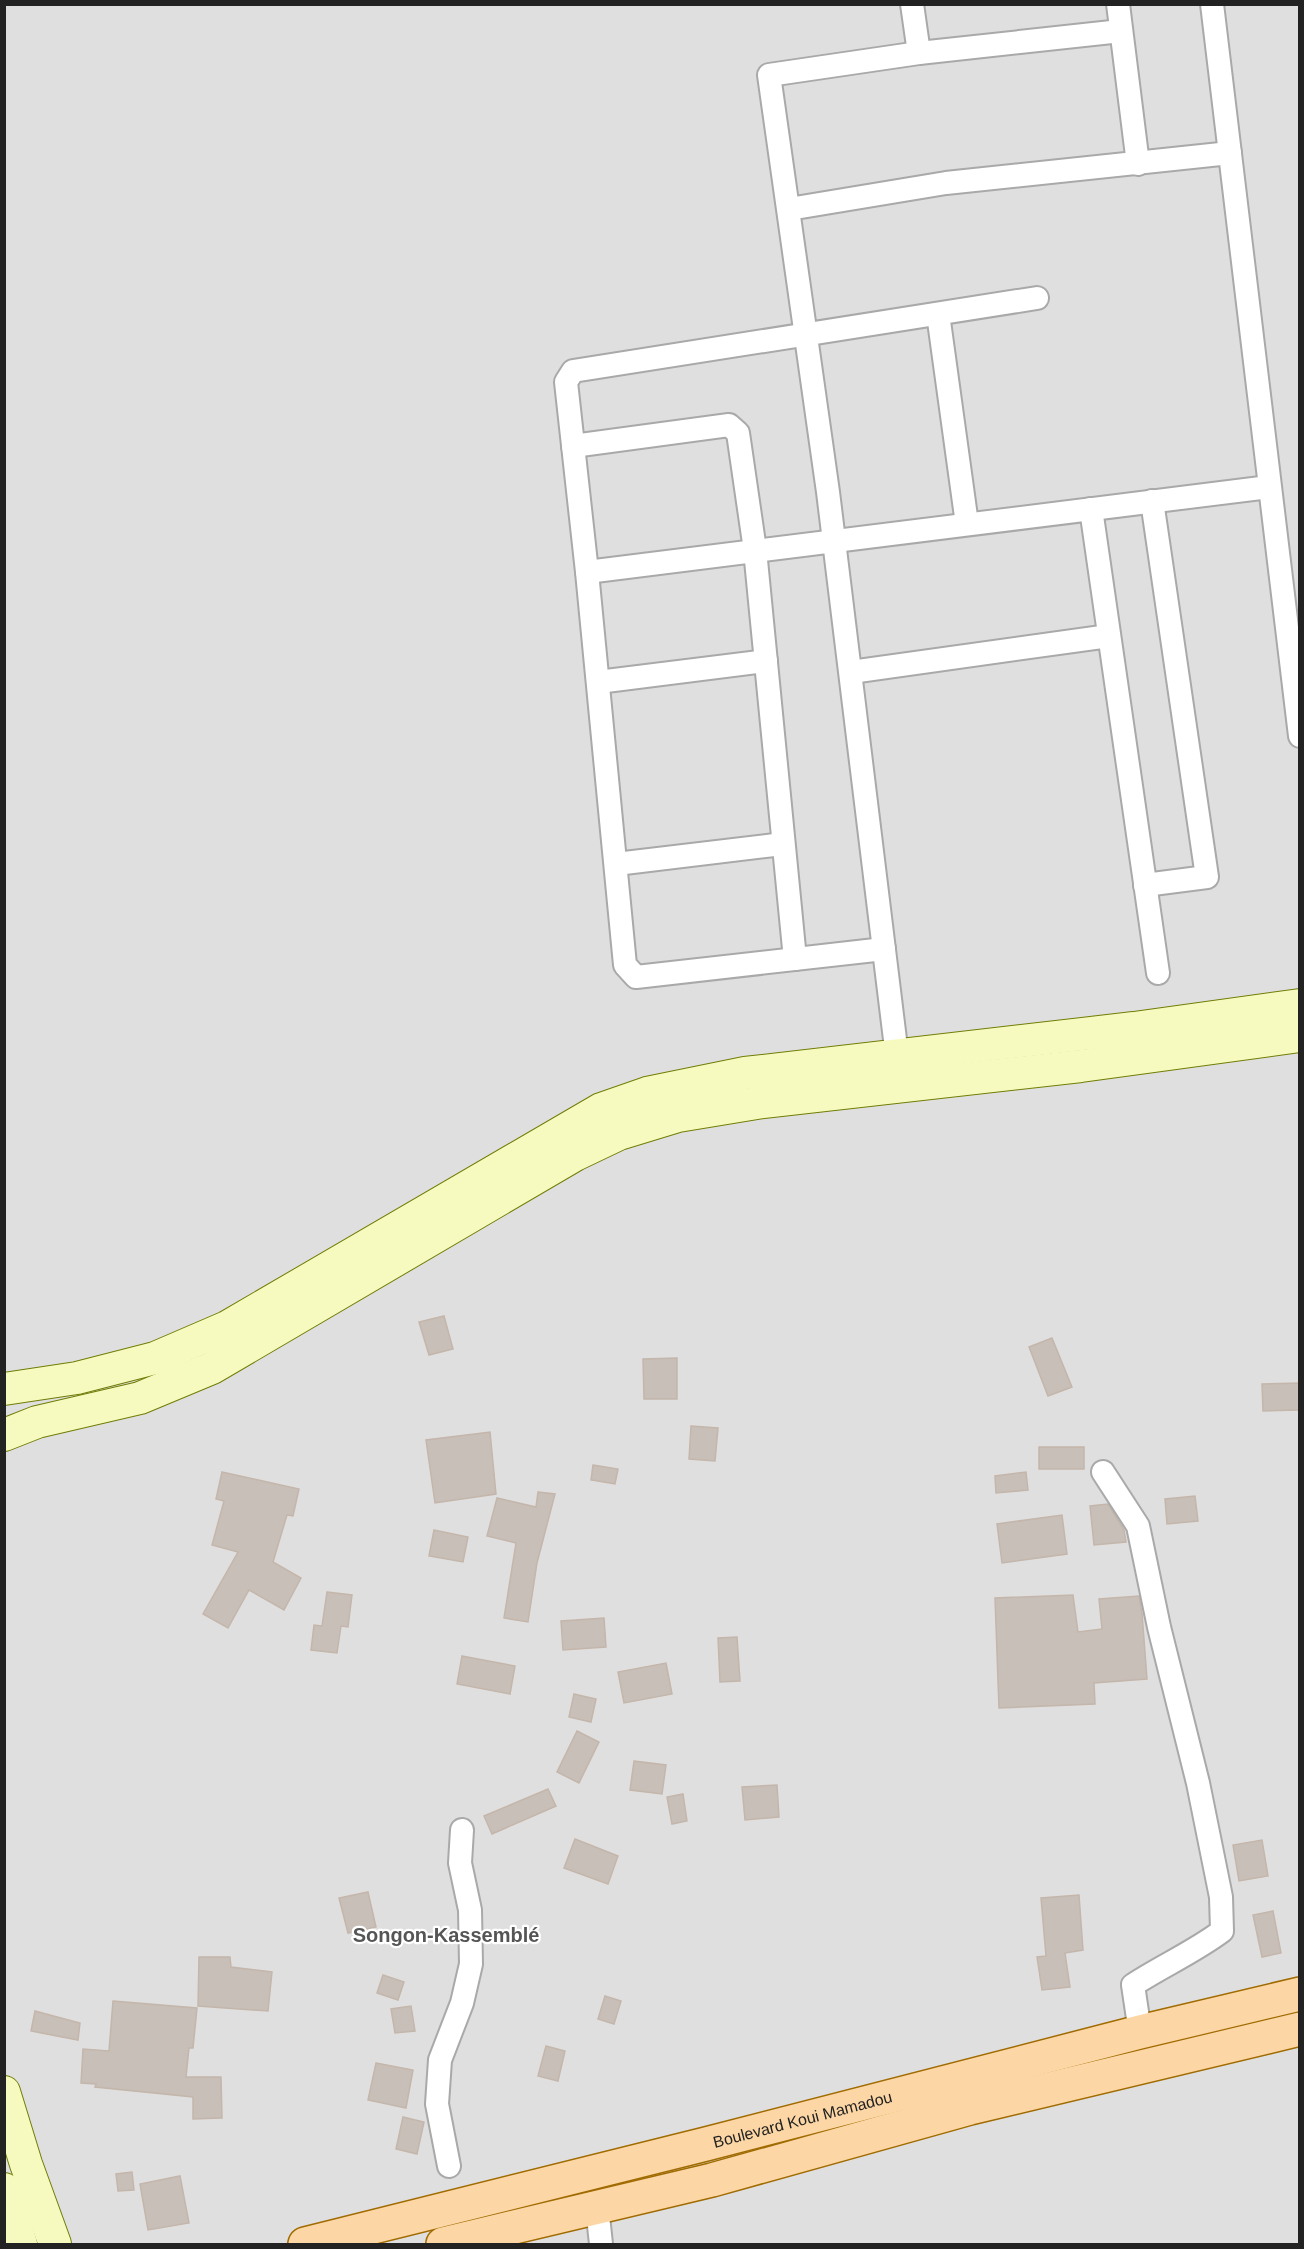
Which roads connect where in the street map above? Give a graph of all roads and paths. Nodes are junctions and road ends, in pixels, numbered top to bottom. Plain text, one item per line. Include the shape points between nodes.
1 (912, 4) edge
2 (1118, 4) edge
3 (1212, 4) edge
4 (1121, 31) junction
5 (919, 53) junction
6 (1230, 153) junction
7 (1138, 164) junction
8 (789, 209) junction
9 (1037, 298) dead end
10 (938, 314) junction
11 (806, 335) junction
12 (573, 446) junction
13 (1269, 487) junction
14 (1152, 501) junction
15 (1091, 509) junction
16 (967, 524) junction
17 (834, 540) junction
18 (755, 550) junction
19 (587, 572) junction
20 (1109, 636) junction
21 (766, 661) junction
22 (850, 672) junction
23 (598, 682) junction
24 (1299, 736) edge
25 (783, 844) junction
26 (616, 864) junction
27 (1145, 885) junction
28 (884, 950) junction
29 (795, 959) junction
30 (1158, 973) dead end
31 (1299, 1005) edge
32 (1299, 1036) edge
33 (897, 1056) junction
34 (4, 1389) edge
35 (4, 1435) edge
36 (1103, 1472) dead end
37 (462, 1830) dead end
38 (1299, 1994) edge
39 (1299, 2029) edge
40 (1140, 2032) junction
41 (4, 2092) edge
42 (449, 2166) dead end
43 (4, 2189) edge
44 (597, 2207) junction
45 (21, 2244) edge
46 (55, 2244) edge
47 (305, 2244) edge
48 (443, 2244) edge
49 (601, 2244) edge

1 - 5 street
2 - 4 street
3 - 6 street
4 - 5 street
4 - 7 street
5 - 8 street via 769,75
6 - 7 street
6 - 13 street
7 - 8 street via 946,183
8 - 11 street
9 - 10 street
10 - 11 street
10 - 16 street
11 - 12 street via 573,371 566,382
11 - 17 street
12 - 18 street via 729,425 738,433
12 - 19 street
13 - 14 street
13 - 24 street
14 - 15 street
14 - 27 street via 1207,877
15 - 16 street
15 - 20 street
16 - 17 street
17 - 18 street
17 - 22 street
18 - 19 street
18 - 21 street
19 - 23 street
20 - 22 street
20 - 27 street
21 - 23 street
21 - 25 street
22 - 28 street
23 - 26 street
25 - 26 street
25 - 29 street
26 - 29 street via 625,965 636,977
27 - 30 street
28 - 29 street
28 - 33 street
31 - 33 street
32 - 35 street via 1081,1066 763,1102 678,1116 619,1134 575,1155 212,1368 140,1398 37,1422
33 - 34 street via 745,1073 647,1093 601,1109 227,1327 154,1358 77,1378
36 - 40 street via 1138,1526 1221,1897 1222,1931 1133,1985
37 - 42 street via 460,1863 470,1910 471,1964 462,2003 440,2060 438,2104
38 - 40 main road, Boulevard Koui Mamadou
39 - 44 main road, Boulevard Koui Mamadou via 970,2108 712,2180
40 - 47 main road, Boulevard Koui Mamadou
41 - 46 street
43 - 45 street
44 - 48 main road, Boulevard Koui Mamadou
44 - 49 street

